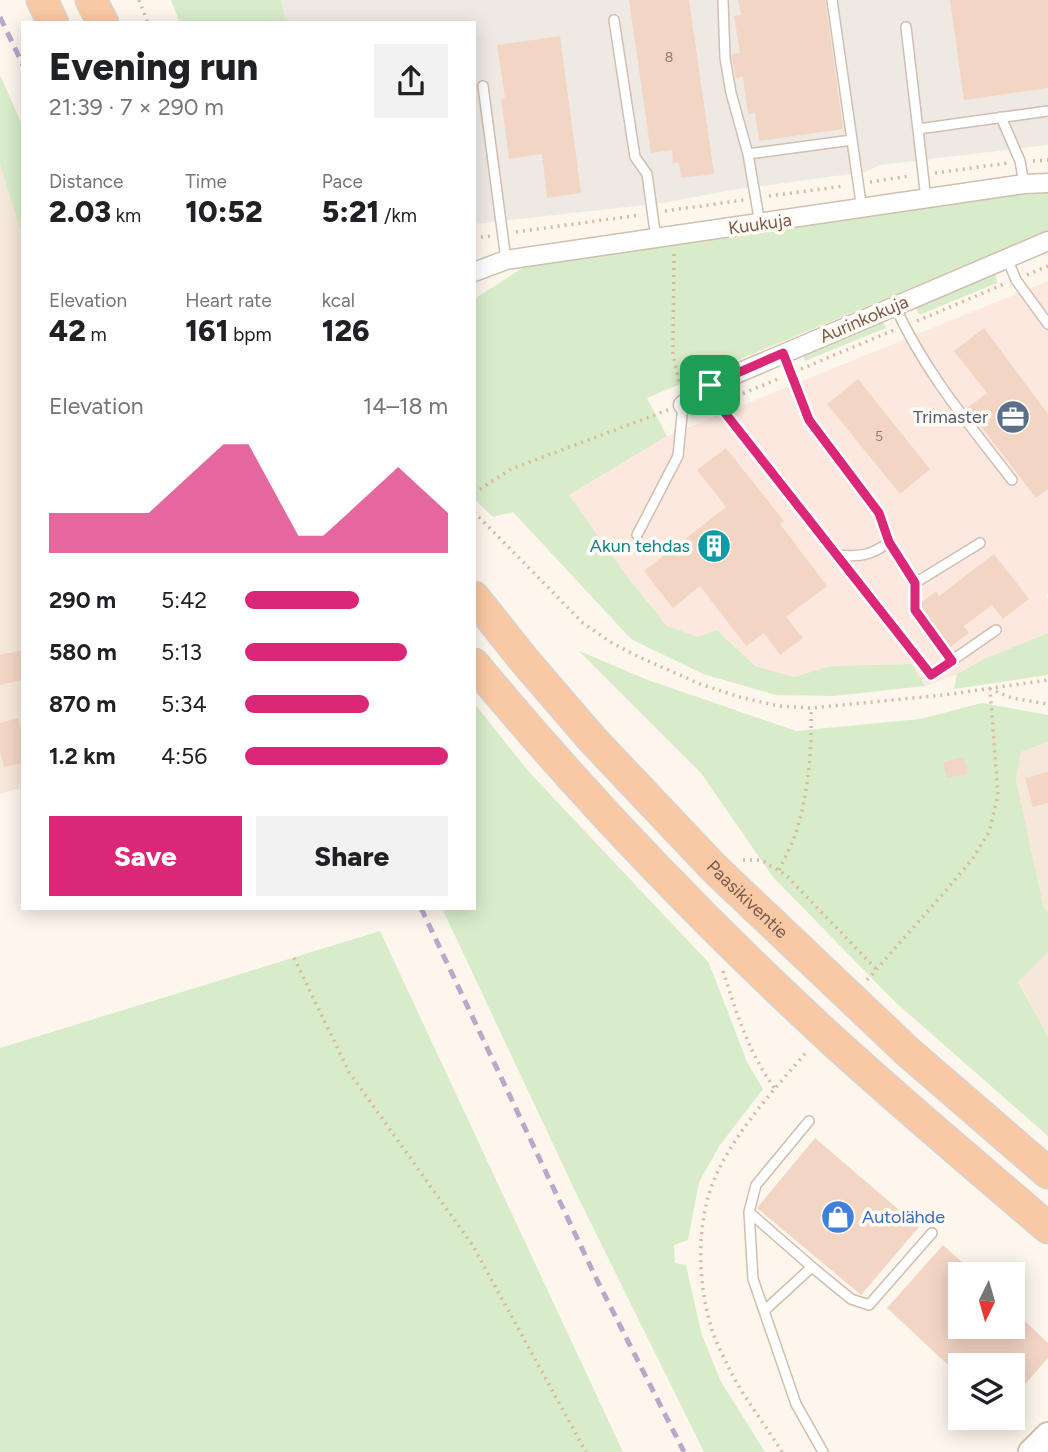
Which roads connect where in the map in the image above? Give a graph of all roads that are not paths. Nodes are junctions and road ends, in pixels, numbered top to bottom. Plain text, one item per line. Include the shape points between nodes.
1 (42, 0) edge
2 (91, 0) edge
3 (723, 0) edge
4 (832, 0) edge
5 (614, 20) dead end
6 (52, 21) edge
7 (102, 21) edge
8 (906, 27) dead end
9 (483, 86) dead end
10 (1048, 111) edge
11 (1000, 117) junction
12 (918, 130) junction
13 (852, 140) junction
14 (748, 154) junction
15 (1048, 183) edge
16 (1024, 184) junction
17 (926, 200) junction
18 (862, 209) junction
19 (760, 224) junction
20 (665, 238) junction
21 (1048, 241) edge
22 (1007, 258) junction
23 (506, 260) junction
24 (476, 271) edge
25 (895, 306) junction
26 (1048, 324) edge
27 (783, 353) junction
28 (710, 385) junction
29 (683, 405) joint
30 (1012, 480) dead end
31 (637, 535) dead end
32 (889, 542) junction
33 (980, 542) dead end
34 (837, 555) junction
35 (915, 583) junction
36 (476, 600) edge
37 (996, 630) dead end
38 (952, 661) junction
39 (476, 666) edge
40 (809, 1121) dead end
41 (1048, 1173) edge
42 (988, 1176) junction
43 (749, 1212) junction
44 (1048, 1228) edge
45 (932, 1233) dead end
46 (1048, 1250) edge
47 (812, 1267) junction
48 (765, 1310) junction
49 (1048, 1435) edge
50 (823, 1452) edge
51 (1031, 1452) edge

1 - 6 highway
2 - 7 highway
3 - 14 lane via 725,58
4 - 13 lane
5 - 20 lane via 635,156 647,174
8 - 12 lane
9 - 23 lane
10 - 11 lane
11 - 12 lane
11 - 16 lane via 1020,161
12 - 17 lane
13 - 14 lane
13 - 18 lane
14 - 19 lane
15 - 16 street, Kuukuja
16 - 17 street, Kuukuja
17 - 18 street, Kuukuja
18 - 19 street, Kuukuja
19 - 20 street, Kuukuja
20 - 23 street, Kuukuja
21 - 22 street, Aurinkokuja
22 - 25 street, Aurinkokuja
22 - 26 lane
23 - 24 street, Kuukuja
25 - 27 street, Aurinkokuja
25 - 30 lane via 936,381
27 - 28 street, Aurinkokuja
27 - 32 lane via 809,420 879,513
28 - 29 street, Aurinkokuja
28 - 34 lane via 718,404
29 - 31 lane via 678,456
32 - 34 lane via 860,557
32 - 35 lane
33 - 35 lane
34 - 38 lane via 931,675
35 - 38 lane via 915,610
36 - 41 highway, Paasikiventie via 592,739 714,868 908,1052
37 - 38 lane
39 - 42 highway via 690,902 834,1041
40 - 43 lane via 756,1185
42 - 44 highway
42 - 46 highway via 997,1201
43 - 47 lane
43 - 48 lane via 753,1279
45 - 47 lane via 869,1305 851,1299
47 - 48 lane
48 - 50 lane via 796,1404
49 - 51 main road

